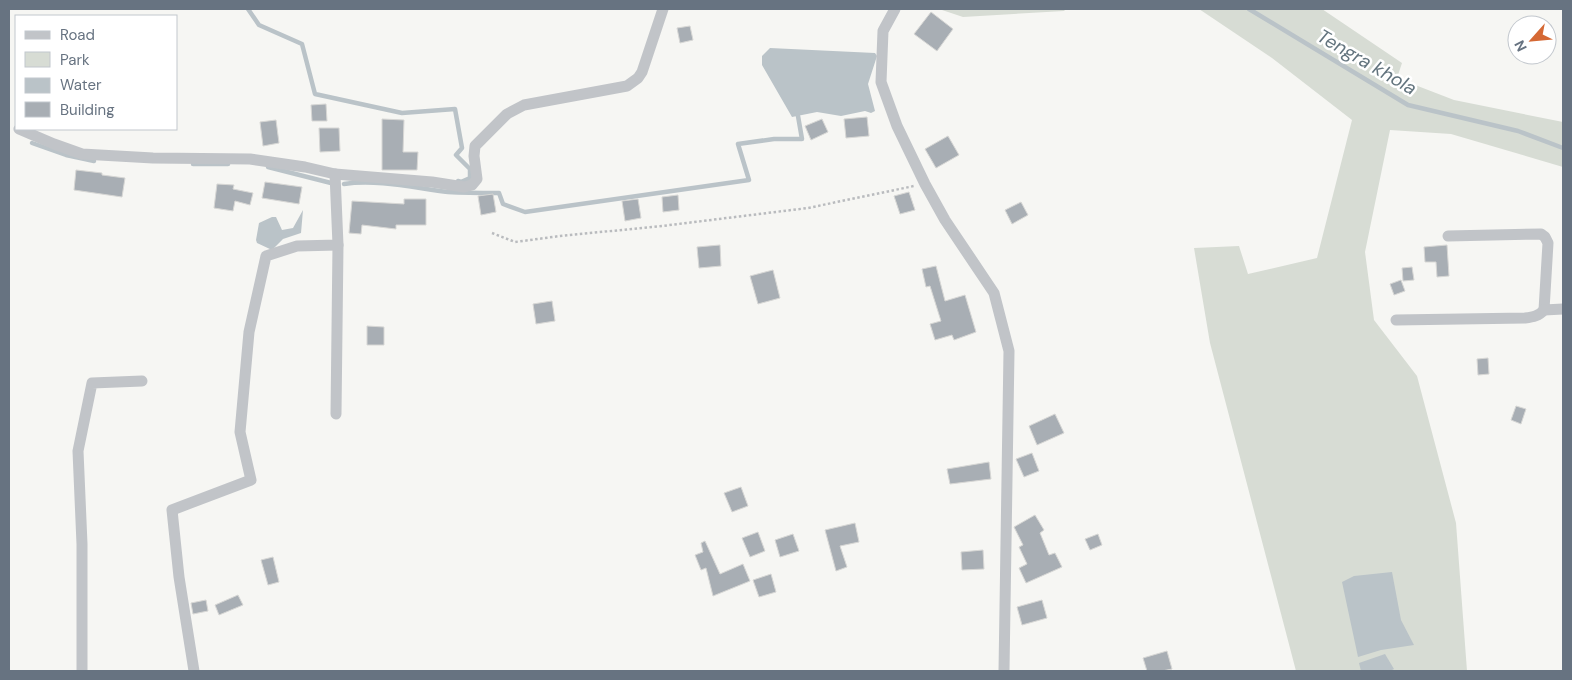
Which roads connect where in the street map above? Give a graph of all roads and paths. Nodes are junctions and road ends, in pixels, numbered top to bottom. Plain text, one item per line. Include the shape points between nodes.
1 (663, 9) edge
2 (894, 9) edge
3 (22, 130) edge
4 (335, 174) junction
5 (925, 184) junction
6 (492, 233) dead end
7 (1448, 236) dead end
8 (338, 244) junction
9 (1563, 309) edge
10 (1544, 310) junction
11 (1396, 320) dead end
12 (142, 381) dead end
13 (336, 414) dead end
14 (82, 671) edge
15 (194, 671) edge
16 (1004, 671) edge

1 - 4 street via 638,78 627,86 524,104 507,114 475,146 477,175 472,185 459,187
2 - 5 street via 883,31 881,82 897,126
3 - 4 street via 82,154 250,159
4 - 8 street
5 - 6 path via 808,208 662,226 514,242
5 - 16 street via 994,293 1009,351
7 - 10 street via 1541,234 1546,237
8 - 13 street
8 - 15 street via 297,246 266,256 249,332 240,432 251,480 172,510
9 - 10 street
10 - 11 street via 1534,317 1525,318
12 - 14 street via 92,384 78,451

